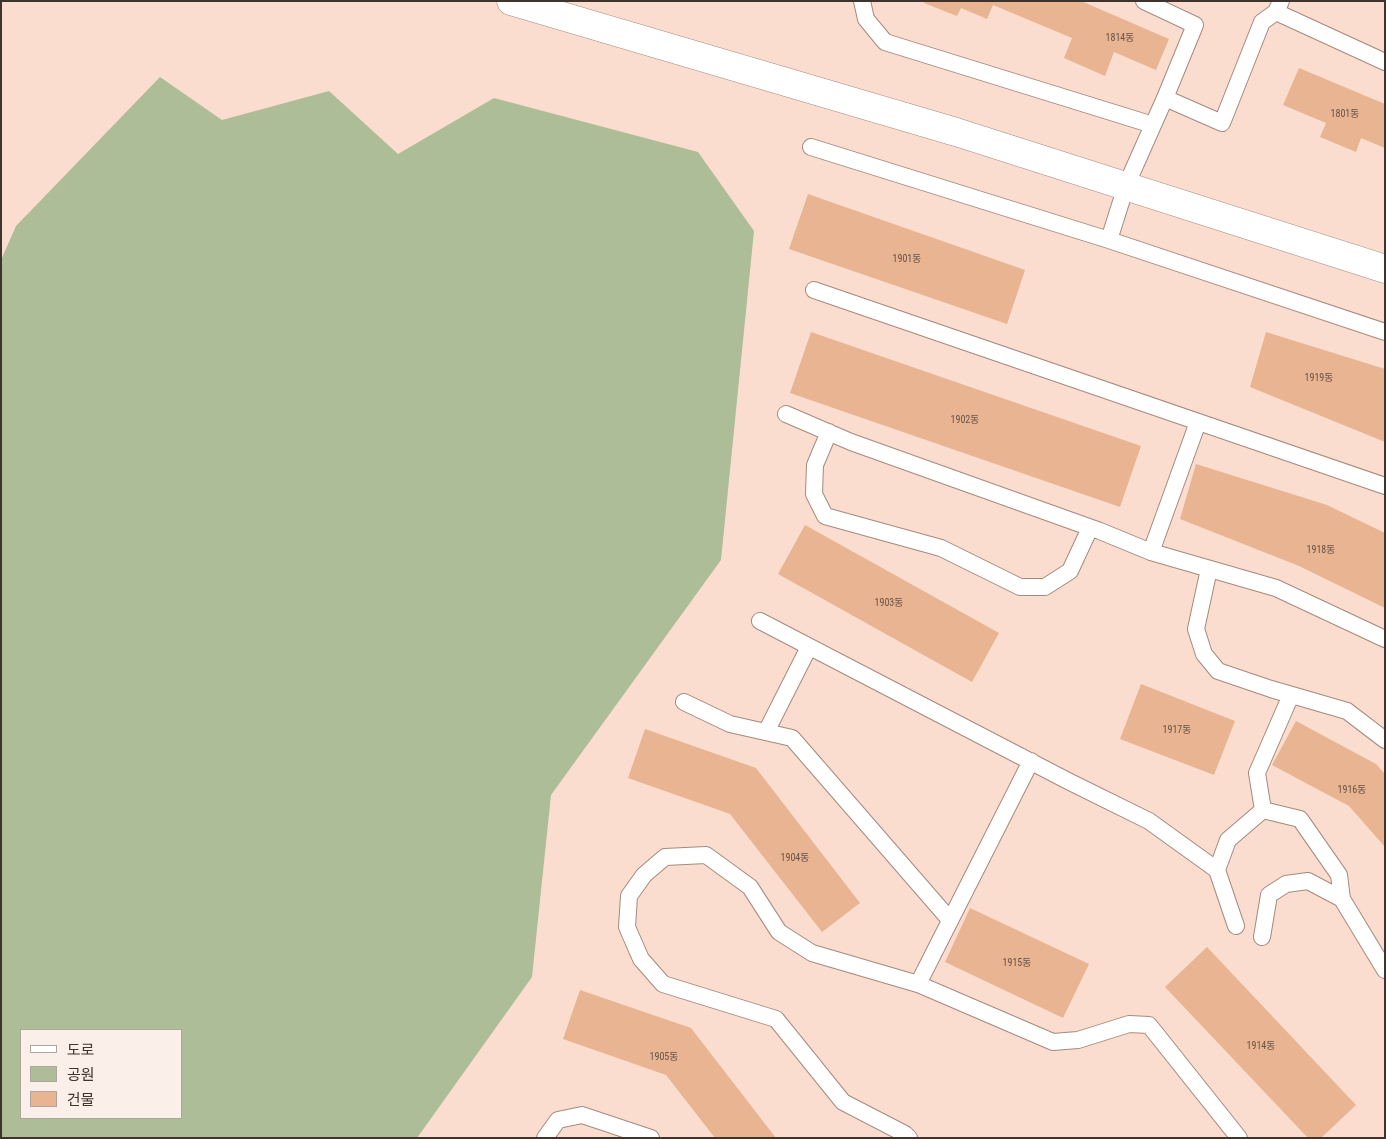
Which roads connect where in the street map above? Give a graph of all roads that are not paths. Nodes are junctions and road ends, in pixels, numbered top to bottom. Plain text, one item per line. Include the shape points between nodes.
1 (511, 1) edge
2 (862, 1) edge
3 (1144, 1) edge
4 (1278, 7) edge
5 (1385, 62) edge
6 (1165, 98) junction
7 (1153, 125) junction
8 (811, 147) dead end
9 (1126, 186) junction
10 (1109, 240) junction
11 (1385, 269) edge
12 (814, 290) dead end
13 (1385, 332) edge
14 (786, 414) dead end
15 (1198, 422) junction
16 (828, 432) junction
17 (1385, 486) edge
18 (1090, 528) junction
19 (1151, 552) junction
20 (1209, 568) junction
21 (760, 621) dead end
22 (1385, 639) edge
23 (808, 646) junction
24 (1291, 695) junction
25 (684, 702) dead end
26 (766, 732) junction
27 (1385, 740) edge
28 (1030, 762) junction
29 (1263, 810) junction
30 (1217, 870) junction
31 (1342, 899) junction
32 (950, 920) junction
33 (1236, 926) dead end
34 (1262, 937) dead end
35 (1385, 970) edge
36 (918, 984) junction
37 (545, 1138) edge
38 (651, 1138) edge
39 (909, 1138) edge
40 (1239, 1138) edge

1 - 9 street via 956,132
2 - 7 lane via 866,19 885,42
3 - 6 lane via 1195,25
4 - 5 lane
4 - 6 lane via 1262,22 1222,123
6 - 7 lane
7 - 9 lane
8 - 10 lane
9 - 10 lane
9 - 11 street
10 - 13 lane
12 - 15 lane
14 - 16 lane
15 - 17 lane
15 - 19 lane
16 - 18 lane
16 - 18 lane via 815,465 814,494 825,516 941,548 1020,587 1045,587 1070,571
18 - 19 lane
19 - 20 lane
20 - 22 lane via 1276,588
20 - 24 lane via 1196,629 1204,654 1218,671
21 - 23 lane
23 - 26 lane
23 - 28 lane
24 - 27 lane via 1347,711
24 - 29 lane via 1257,773
25 - 26 lane via 730,724
26 - 32 lane via 792,738
28 - 30 lane via 1149,821
28 - 32 lane
29 - 30 lane via 1228,840
29 - 31 lane via 1300,819 1339,875
30 - 33 lane
31 - 34 lane via 1308,881 1286,884 1269,895
31 - 35 lane
32 - 36 lane
36 - 39 lane via 812,953 780,932 750,887 706,855 665,857 644,875 629,896 627,926 641,959 664,984 776,1019 843,1102
36 - 40 lane via 1053,1042 1078,1040 1129,1024 1149,1025
37 - 38 lane via 558,1120 582,1114

